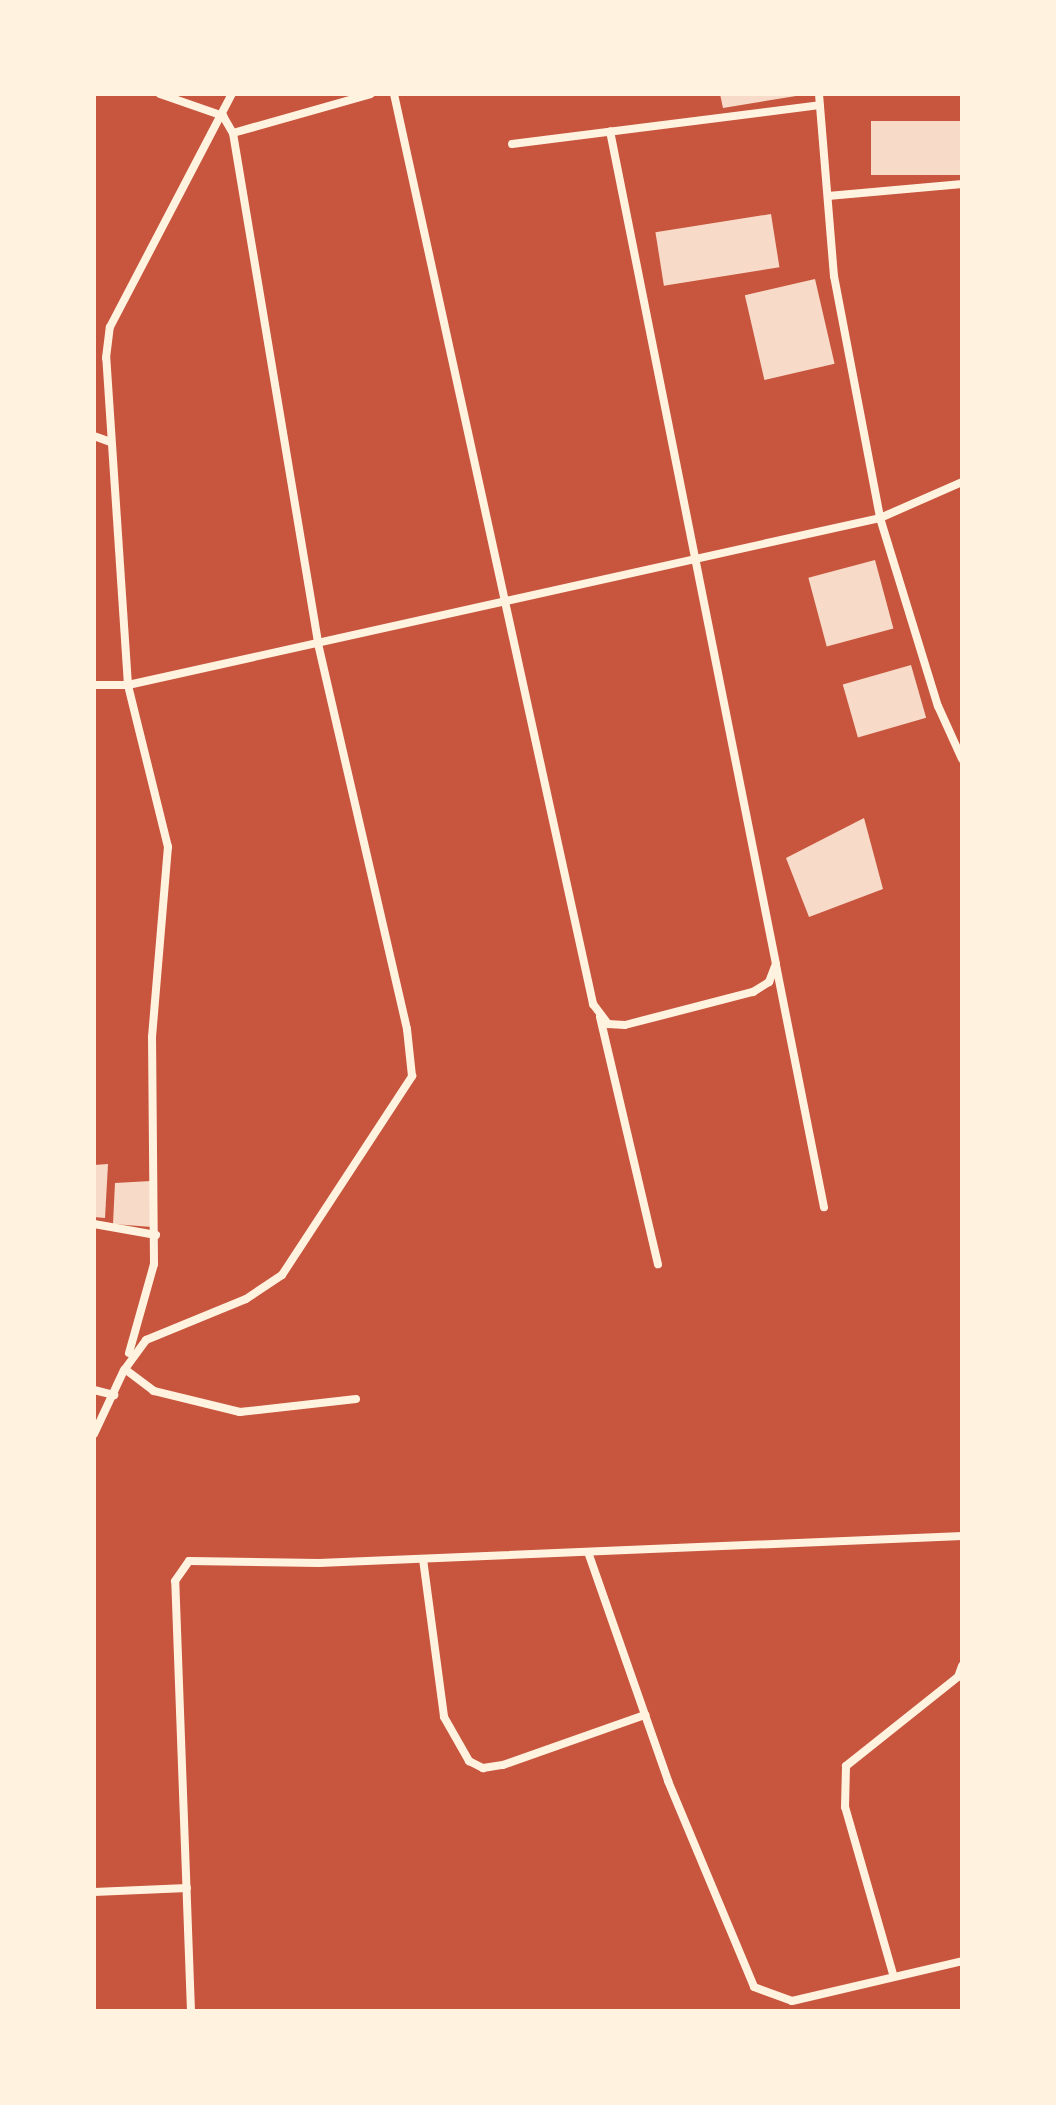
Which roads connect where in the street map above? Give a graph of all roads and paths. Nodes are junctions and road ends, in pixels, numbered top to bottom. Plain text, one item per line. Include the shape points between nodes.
1 (160, 94) edge
2 (232, 94) edge
3 (371, 94) edge
4 (394, 94) edge
5 (819, 94) edge
6 (820, 105) junction
7 (223, 116) junction
8 (610, 131) junction
9 (233, 133) junction
10 (512, 144) dead end
11 (962, 184) edge
12 (828, 196) junction
13 (94, 436) edge
14 (108, 441) junction
15 (962, 482) edge
16 (880, 518) junction
17 (695, 559) junction
18 (504, 601) junction
19 (318, 642) junction
20 (94, 685) edge
21 (128, 685) junction
22 (962, 759) edge
23 (776, 964) junction
24 (599, 1016) junction
25 (824, 1207) dead end
26 (94, 1224) edge
27 (156, 1235) junction
28 (658, 1264) dead end
29 (125, 1369) junction
30 (94, 1390) edge
31 (114, 1395) junction
32 (356, 1399) dead end
33 (94, 1434) edge
34 (962, 1536) edge
35 (588, 1552) junction
36 (423, 1559) junction
37 (962, 1666) edge
38 (645, 1715) junction
39 (187, 1888) junction
40 (94, 1892) edge
41 (962, 1961) edge
42 (893, 1974) junction
43 (191, 2011) edge

1 - 7 street
2 - 7 street
3 - 9 street
4 - 18 street
5 - 6 street
6 - 8 street
6 - 12 street
7 - 9 street
7 - 14 street via 110,327
8 - 10 street
8 - 17 street
9 - 19 street
11 - 12 street
12 - 16 street via 834,276
13 - 14 street
14 - 21 street
15 - 16 street
16 - 17 street
16 - 22 street via 938,706
17 - 18 street
17 - 23 street
18 - 19 street
18 - 24 street
19 - 21 street
19 - 29 street via 412,1076 282,1275 246,1299 146,1340
20 - 21 street
21 - 27 street via 168,847 152,1037
23 - 24 street via 769,982 753,992 625,1025
23 - 25 street
24 - 28 street
26 - 27 street
27 - 29 street
29 - 31 street
29 - 32 street via 154,1391 240,1412
30 - 31 street
31 - 33 street
34 - 35 street
35 - 36 street
35 - 38 street
36 - 38 street via 444,1717 469,1761 483,1768 503,1765
36 - 39 street via 204,1558 180,1570
37 - 42 street via 958,1677 846,1766 845,1807
38 - 42 street via 754,1987 792,2001
39 - 40 street
39 - 43 street
41 - 42 street

